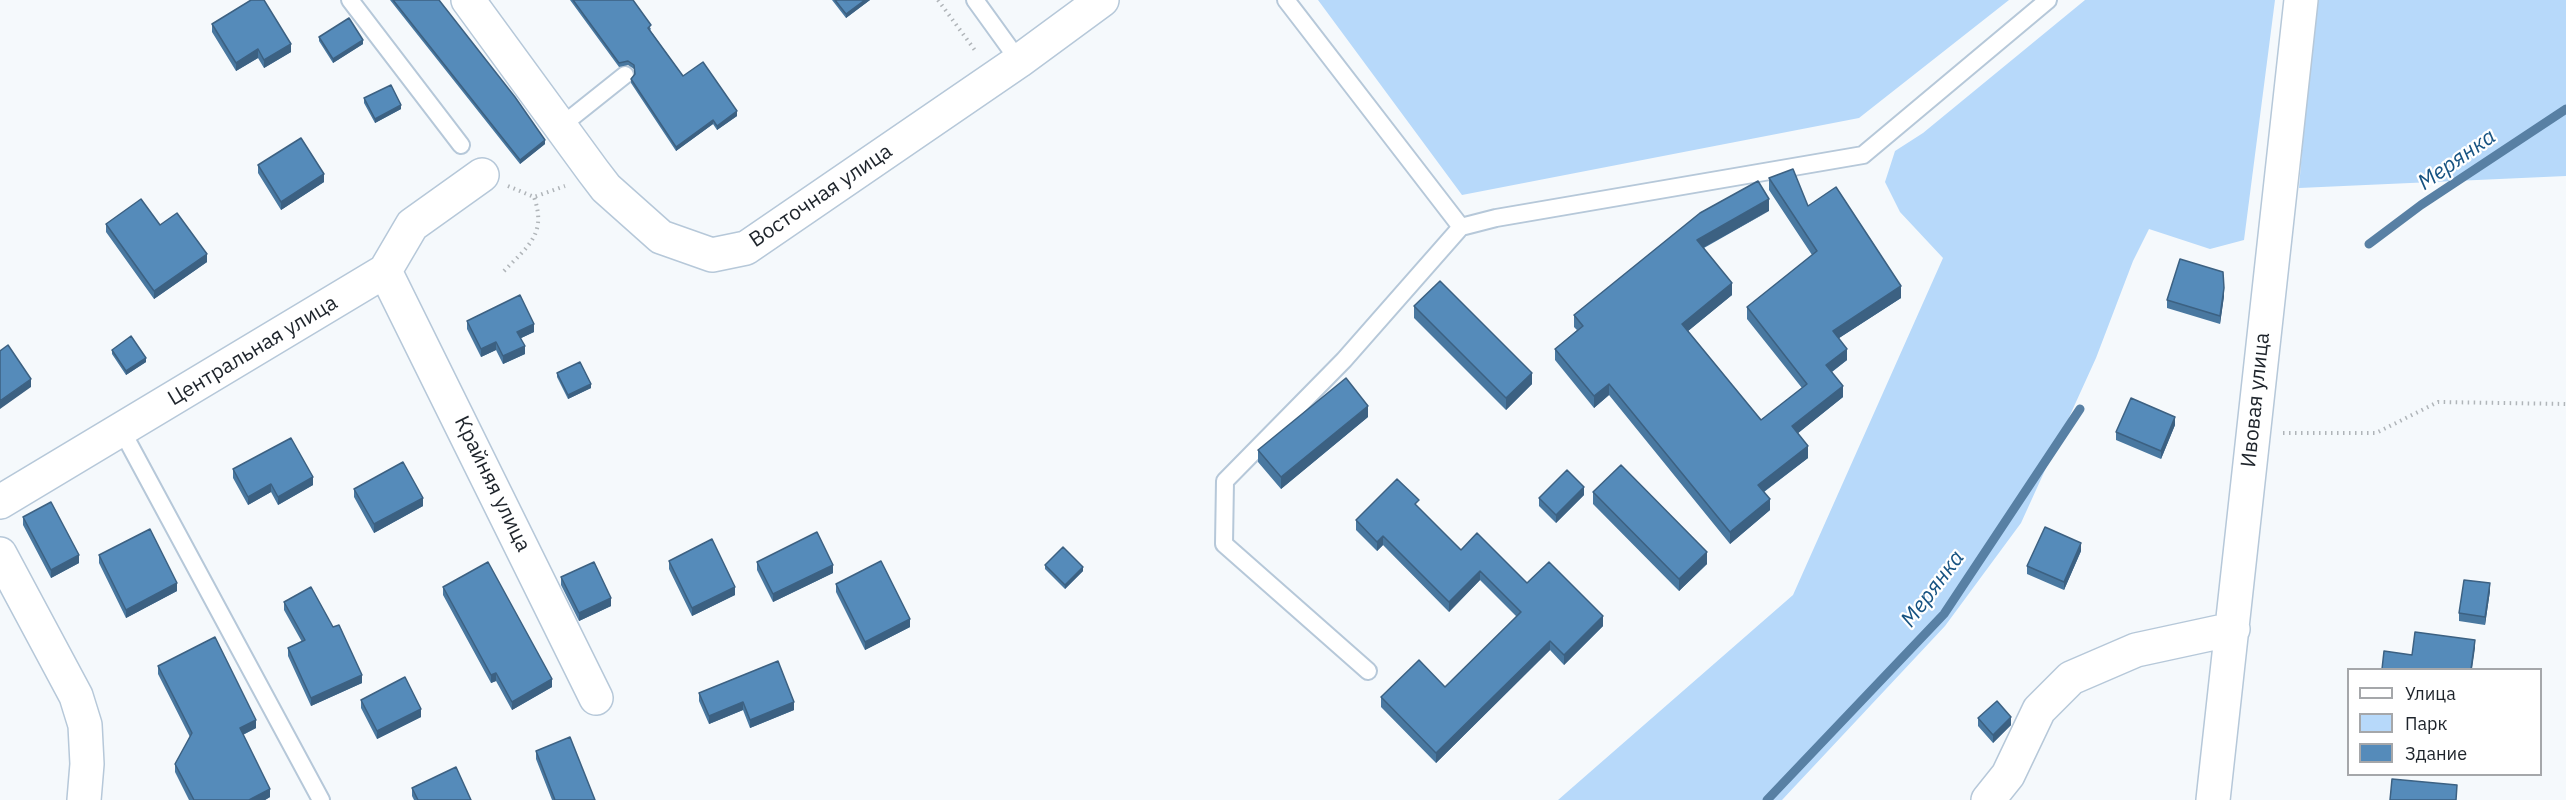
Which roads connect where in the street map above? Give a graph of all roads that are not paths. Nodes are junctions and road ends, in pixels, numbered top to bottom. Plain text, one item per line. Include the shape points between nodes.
1 (350, 0) edge
2 (468, 0) edge
3 (975, 0) edge
4 (1102, 0) edge
5 (1286, 0) edge
6 (2048, 0) edge
7 (2301, 0) edge
8 (1007, 69) junction
9 (625, 75) dead end
10 (561, 126) junction
11 (461, 145) dead end
12 (482, 175) road end
13 (1461, 227) junction
14 (386, 272) junction
15 (121, 429) junction
16 (0, 502) edge
17 (0, 554) edge
18 (2233, 629) junction
19 (1368, 671) dead end
20 (596, 698) dead end
21 (84, 800) edge
22 (321, 800) edge
23 (1988, 800) edge
24 (2213, 800) edge

1 - 11 lane
2 - 10 street, Восточная улица
3 - 8 lane
4 - 8 street, Восточная улица
5 - 13 lane
6 - 13 lane via 1863,155
7 - 18 street, Ивовая улица
8 - 10 street, Восточная улица via 746,248 712,255 661,237 606,188
9 - 10 lane
12 - 14 street via 412,225
13 - 19 lane via 1344,360 1225,481 1224,544
14 - 15 street, Центральная улица
14 - 20 street, Крайняя улица
15 - 16 street, Центральная улица
15 - 22 lane
17 - 21 street via 76,696 85,735
18 - 23 street via 2136,650 2071,678 2039,710 2008,775
18 - 24 street, Ивовая улица

